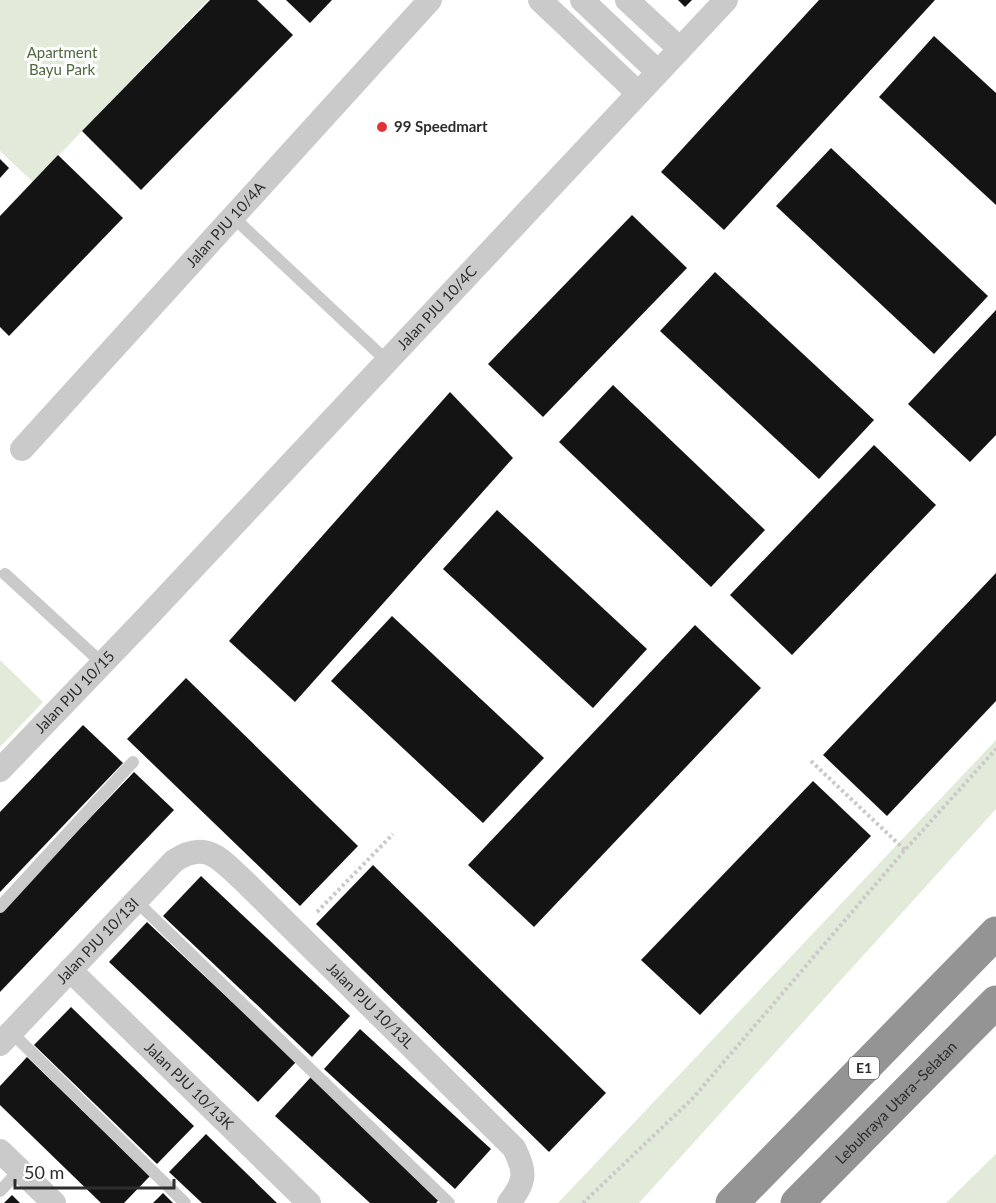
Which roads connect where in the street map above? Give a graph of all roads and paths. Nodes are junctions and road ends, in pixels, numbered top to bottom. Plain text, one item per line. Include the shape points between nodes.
1 (430, 0) edge
2 (540, 0) edge
3 (582, 0) edge
4 (627, 0) edge
5 (726, 0) edge
6 (680, 49) junction
7 (658, 72) junction
8 (638, 93) junction
9 (233, 217) junction
10 (387, 361) junction
11 (22, 449) dead end
12 (5, 574) dead end
13 (149, 615) joint
14 (102, 663) junction
15 (996, 749) edge
16 (812, 761) dead end
17 (133, 762) dead end
18 (0, 770) edge
19 (393, 834) dead end
20 (904, 849) junction
21 (204, 852) joint
22 (135, 900) junction
23 (0, 907) edge
24 (317, 912) dead end
25 (996, 933) edge
26 (70, 970) junction
27 (996, 1002) edge
28 (6, 1038) edge
29 (0, 1151) edge
30 (20, 1170) junction
31 (0, 1191) edge
32 (54, 1203) edge
33 (185, 1203) edge
34 (309, 1203) edge
35 (450, 1203) edge
36 (509, 1203) edge
37 (583, 1203) edge
38 (732, 1203) edge
39 (797, 1203) edge

1 - 9 street, Jalan PJU 10/4A
2 - 8 street
3 - 7 street
4 - 6 street
5 - 6 street, Jalan PJU 10/4C
6 - 7 street, Jalan PJU 10/4C
7 - 8 street, Jalan PJU 10/4C
8 - 10 street, Jalan PJU 10/4C
9 - 10 lane
9 - 11 street, Jalan PJU 10/4A
10 - 13 street, Jalan PJU 10/4C
12 - 14 lane
13 - 14 street, Jalan PJU 10/15
14 - 18 street, Jalan PJU 10/15
15 - 20 path
16 - 20 path
17 - 23 lane
19 - 24 path
20 - 37 path via 693,1098
21 - 22 street, Jalan PJU 10/13I via 188,851
21 - 36 street, Jalan PJU 10/13L via 222,860 514,1148 524,1169 519,1190
22 - 26 street, Jalan PJU 10/13I
22 - 35 lane
25 - 38 highway, E1
26 - 28 street, Jalan PJU 10/13I
26 - 34 street, Jalan PJU 10/13K
27 - 39 highway, Lebuhraya Utara–Selatan
28 - 33 lane
29 - 30 street
30 - 31 lane
30 - 32 street

